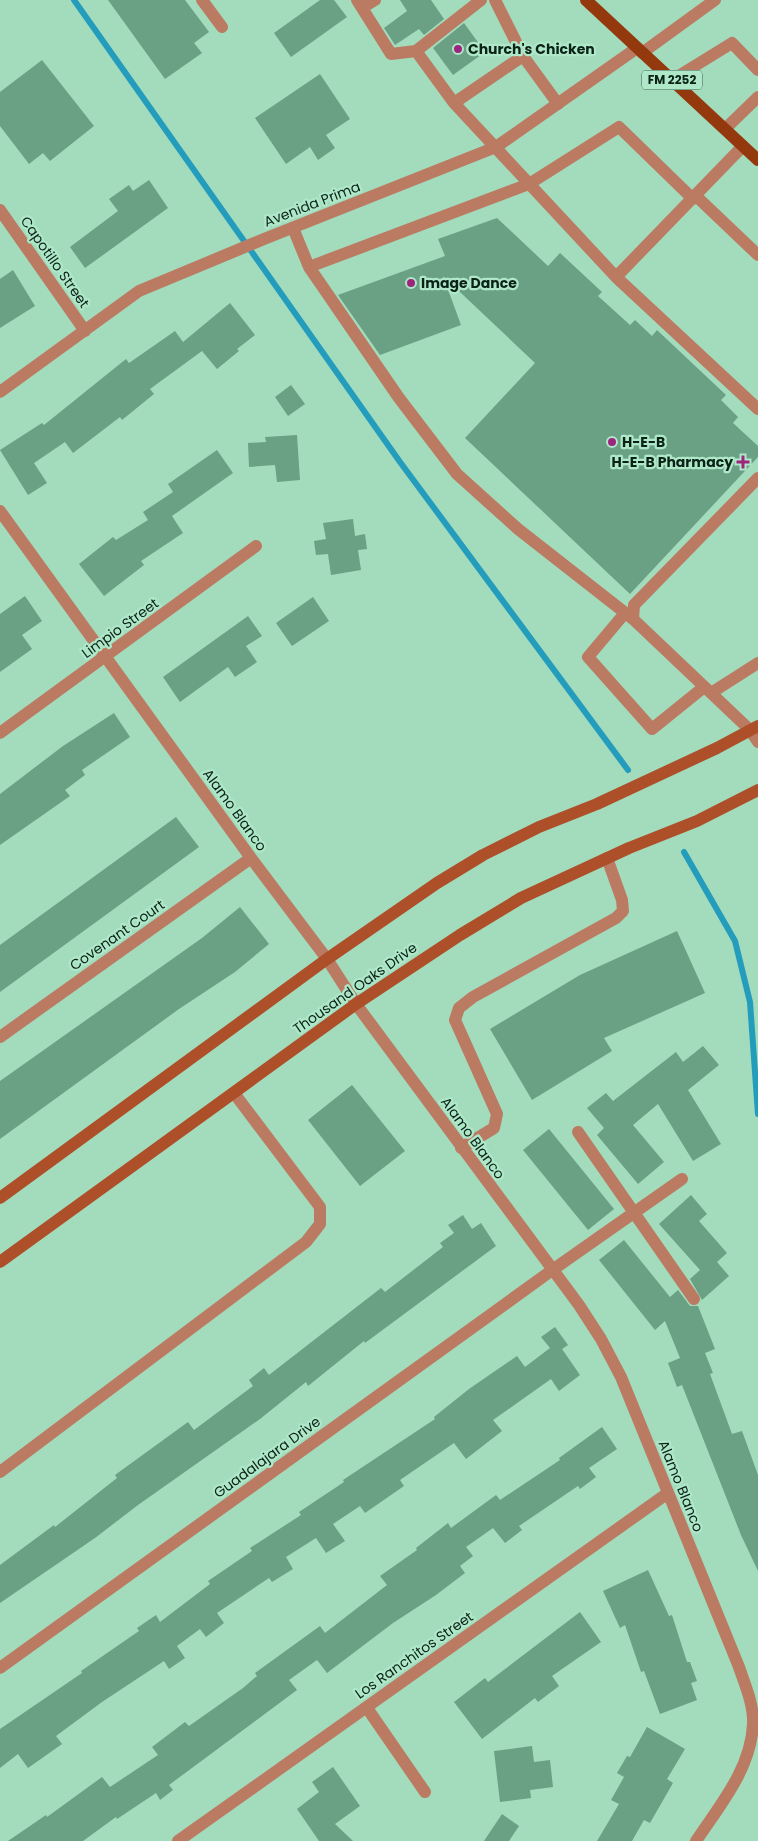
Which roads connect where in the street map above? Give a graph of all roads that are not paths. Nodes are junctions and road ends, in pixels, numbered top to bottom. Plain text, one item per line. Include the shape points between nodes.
1 (202, 0) edge
2 (375, 0) edge
3 (480, 0) edge
4 (495, 0) edge
5 (715, 0) edge
6 (591, 1) edge
7 (359, 4) edge
8 (222, 27) dead end
9 (416, 51) junction
10 (640, 51) junction
11 (522, 56) junction
12 (758, 70) edge
13 (672, 80) junction
14 (758, 97) edge
15 (454, 103) junction
16 (558, 104) junction
17 (724, 129) junction
18 (743, 146) junction
19 (496, 148) junction
20 (758, 160) edge
21 (529, 184) junction
22 (694, 197) junction
23 (0, 210) edge
24 (293, 228) junction
25 (758, 255) edge
26 (309, 267) junction
27 (616, 278) junction
28 (85, 331) junction
29 (0, 392) edge
30 (758, 409) edge
31 (758, 478) edge
32 (0, 511) edge
33 (256, 546) dead end
34 (629, 616) junction
35 (106, 656) junction
36 (758, 663) edge
37 (708, 690) junction
38 (754, 728) edge
39 (0, 733) edge
40 (758, 742) edge
41 (758, 790) edge
42 (251, 858) junction
43 (607, 858) junction
44 (327, 959) junction
45 (356, 1004) junction
46 (0, 1036) edge
47 (234, 1093) junction
48 (578, 1132) dead end
49 (461, 1148) junction
50 (682, 1179) dead end
51 (0, 1198) edge
52 (633, 1214) junction
53 (0, 1262) edge
54 (551, 1271) junction
55 (694, 1299) dead end
56 (0, 1472) edge
57 (668, 1493) junction
58 (0, 1668) edge
59 (367, 1708) junction
60 (425, 1792) dead end
61 (178, 1841) edge
62 (696, 1841) edge

1 - 8 street
2 - 7 street
3 - 9 street
4 - 11 street
5 - 10 street, Avenida Prima
6 - 10 main road, FM 2252
7 - 9 street via 391,54
9 - 15 street
10 - 13 main road, FM 2252
10 - 16 street, Avenida Prima
11 - 15 street
11 - 16 street
12 - 13 street via 732,43
13 - 17 main road, FM 2252
14 - 17 street
15 - 19 street
16 - 19 street, Avenida Prima
17 - 18 main road, FM 2252
18 - 20 main road, FM 2252
18 - 22 street
19 - 21 street
19 - 24 street, Avenida Prima
21 - 22 street via 619,127
21 - 26 street
21 - 27 street
22 - 25 street
22 - 27 street
23 - 28 street, Capotillo Street
24 - 26 street
24 - 28 street, Avenida Prima via 140,291
26 - 34 street via 399,398 457,474 518,529
27 - 30 street
28 - 29 street, Avenida Prima
31 - 34 street via 634,605
32 - 35 street, Alamo Blanco
33 - 35 street, Limpio Street
34 - 37 street
34 - 37 street via 588,657 652,729
35 - 39 street, Limpio Street
35 - 42 street, Alamo Blanco
36 - 37 street
37 - 38 street
38 - 40 street
38 - 44 main road via 598,804 539,827 483,855
41 - 43 main road, Thousand Oaks Drive via 698,821
42 - 44 street, Alamo Blanco
42 - 46 street, Covenant Court
43 - 45 main road, Thousand Oaks Drive via 521,898
43 - 49 street via 623,911 616,918 489,987 460,1008 455,1020 497,1114 494,1128
44 - 45 street, Alamo Blanco
44 - 51 main road
45 - 47 main road, Thousand Oaks Drive
45 - 49 street, Alamo Blanco
47 - 53 main road, Thousand Oaks Drive
47 - 56 street via 320,1207 320,1224 306,1242
48 - 52 street
49 - 54 street, Alamo Blanco
50 - 52 street, Guadalajara Drive
52 - 54 street, Guadalajara Drive
52 - 55 street
54 - 57 street, Alamo Blanco via 583,1312 621,1376
54 - 58 street, Guadalajara Drive
57 - 59 street, Los Ranchitos Street
57 - 62 street, Alamo Blanco via 739,1667 749,1696 753,1722 750,1746 741,1772
59 - 60 street
59 - 61 street, Los Ranchitos Street

